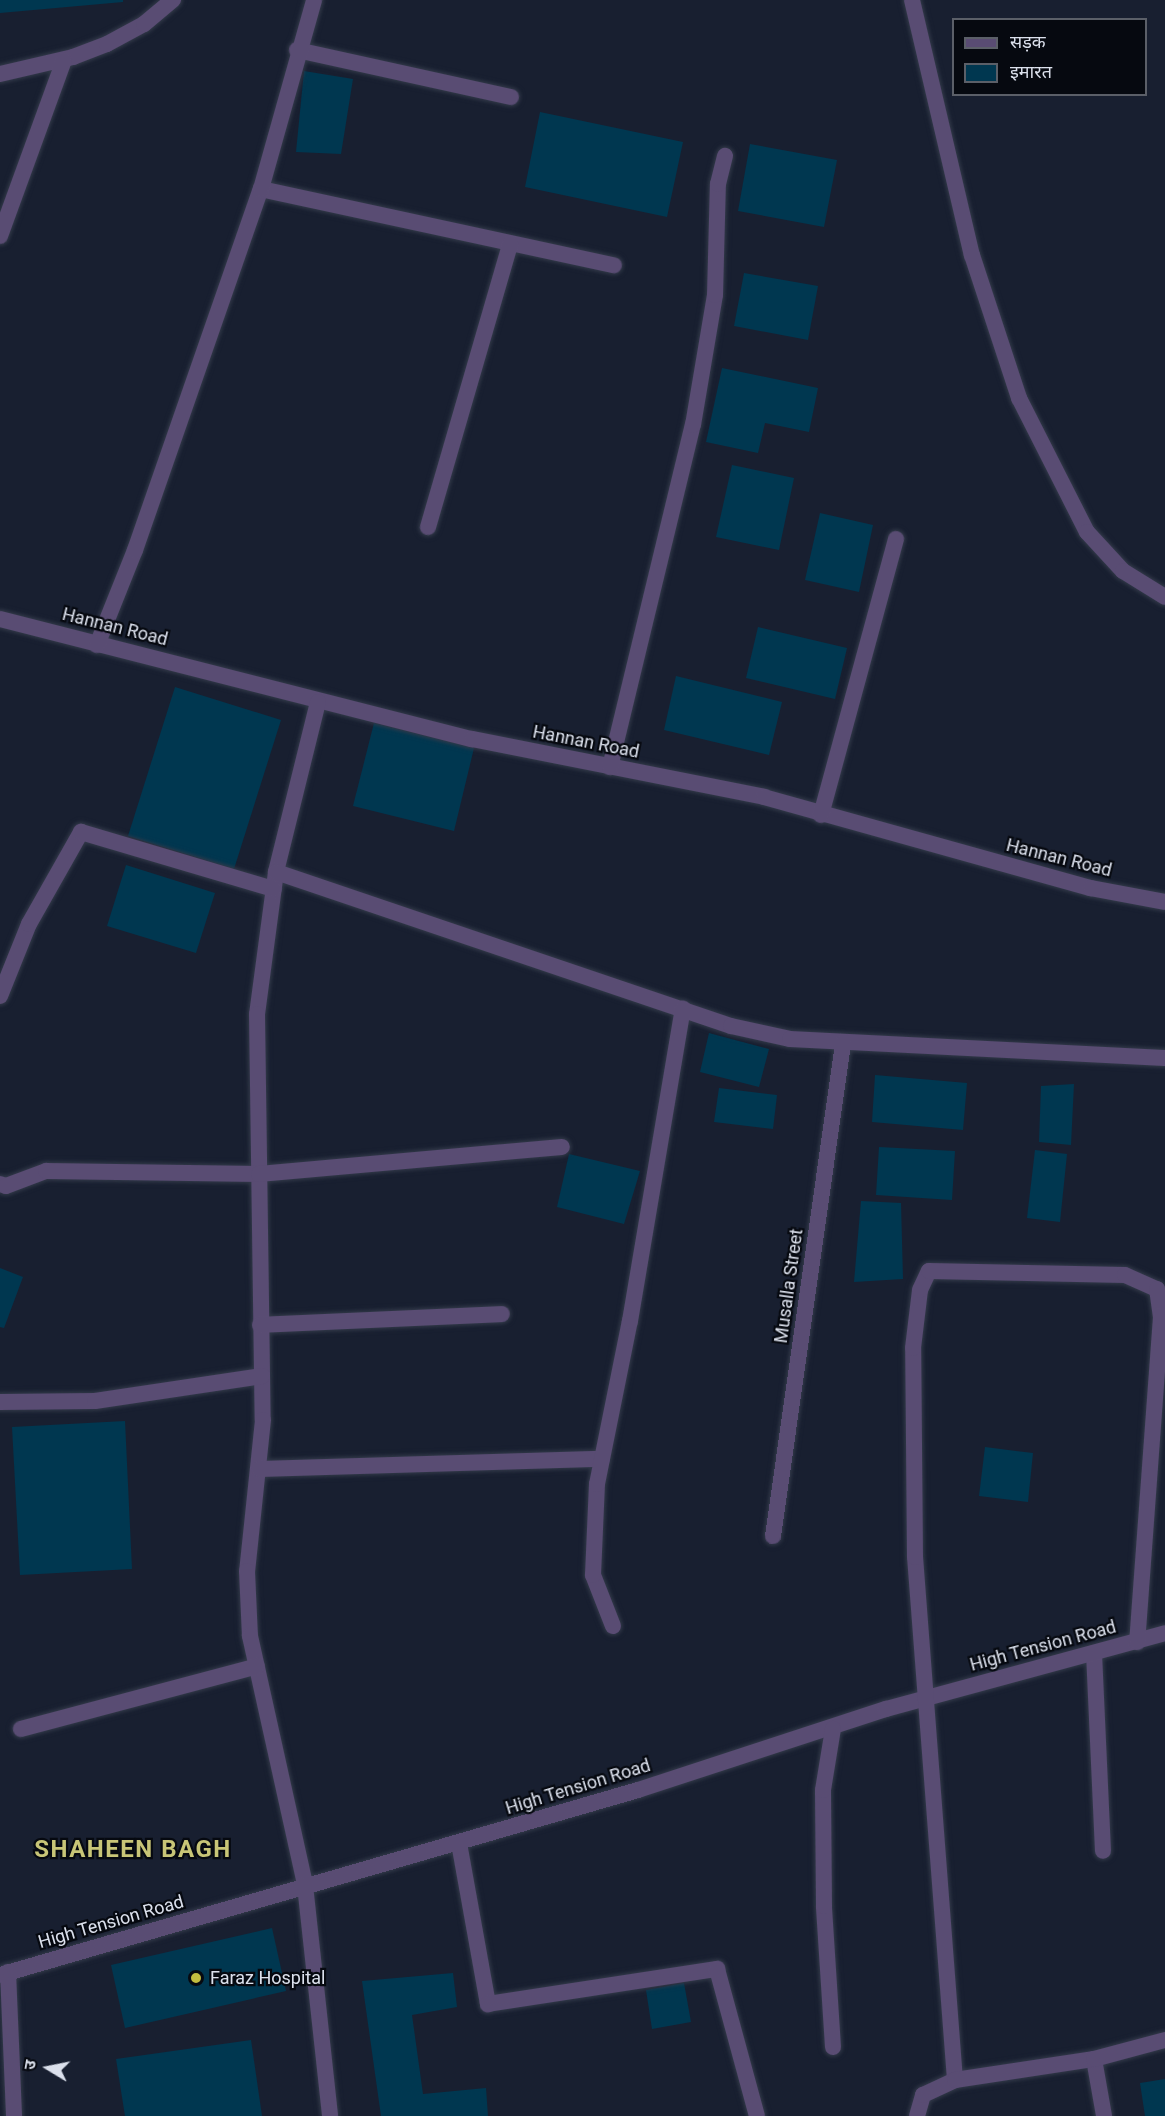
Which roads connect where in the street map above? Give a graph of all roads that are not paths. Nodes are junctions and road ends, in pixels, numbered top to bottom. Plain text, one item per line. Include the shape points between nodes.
1 (173, 0) edge
2 (314, 0) edge
3 (912, 0) edge
4 (297, 50) junction
5 (64, 60) junction
6 (0, 74) edge
7 (511, 97) dead end
8 (725, 156) dead end
9 (261, 189) junction
10 (0, 236) edge
11 (510, 244) junction
12 (614, 265) dead end
13 (428, 527) dead end
14 (896, 539) dead end
15 (1165, 597) edge
16 (1, 625) edge
17 (97, 645) junction
18 (318, 702) junction
19 (610, 766) junction
20 (821, 815) junction
21 (275, 881) junction
22 (1165, 902) edge
23 (0, 996) edge
24 (683, 1008) junction
25 (843, 1042) junction
26 (1165, 1058) edge
27 (562, 1147) dead end
28 (259, 1174) junction
29 (0, 1184) edge
30 (502, 1314) dead end
31 (260, 1325) junction
32 (262, 1376) junction
33 (0, 1401) edge
34 (602, 1459) junction
35 (259, 1469) junction
36 (773, 1536) dead end
37 (613, 1626) dead end
38 (1165, 1633) edge
39 (1137, 1642) junction
40 (1094, 1653) junction
41 (257, 1666) junction
42 (926, 1697) junction
43 (21, 1729) dead end
44 (833, 1730) junction
45 (459, 1843) junction
46 (1103, 1851) dead end
47 (305, 1885) junction
48 (4, 1974) edge
49 (1165, 2040) edge
50 (833, 2047) dead end
51 (1094, 2059) junction
52 (955, 2080) junction
53 (14, 2116) edge
54 (330, 2116) edge
55 (757, 2116) edge
56 (917, 2116) edge
57 (1104, 2116) edge

1 - 5 street via 144,24
2 - 4 street
3 - 15 street via 972,255 1019,398 1050,466 1087,532 1123,570
4 - 7 street
4 - 9 street
5 - 6 street
5 - 10 street
8 - 19 street via 717,194 715,295 693,425
9 - 11 street
9 - 17 street via 135,550
11 - 12 street
11 - 13 street
14 - 20 street
16 - 17 street, Hannan Road
17 - 18 street, Hannan Road via 204,668
18 - 19 street, Hannan Road
18 - 21 street
19 - 20 street, Hannan Road via 764,797
20 - 22 street, Hannan Road via 1091,888
21 - 23 street via 81,832 29,924
21 - 24 street
21 - 28 street via 257,1014
24 - 25 street via 731,1026 780,1037
24 - 34 street
25 - 26 street
25 - 36 street, Musalla Street
27 - 28 street
28 - 29 street via 46,1171 6,1186
28 - 31 street
30 - 31 street
31 - 32 street
32 - 33 street via 95,1401
32 - 35 street
34 - 35 street
34 - 37 street via 593,1575
35 - 41 street via 247,1571 250,1636
38 - 39 street, High Tension Road
39 - 40 street, High Tension Road
39 - 42 street via 1161,1317 1157,1289 1125,1275 929,1271 920,1290 913,1348 915,1557
40 - 42 street, High Tension Road
40 - 46 street
41 - 43 street
41 - 47 street
42 - 44 street, High Tension Road
42 - 52 street
44 - 45 street, High Tension Road
44 - 50 street via 823,1790
45 - 47 street, High Tension Road
45 - 55 street via 488,2004 717,1969
47 - 48 street, High Tension Road
47 - 54 street
48 - 53 street
49 - 51 street
51 - 52 street
51 - 57 street
52 - 56 street via 923,2095

